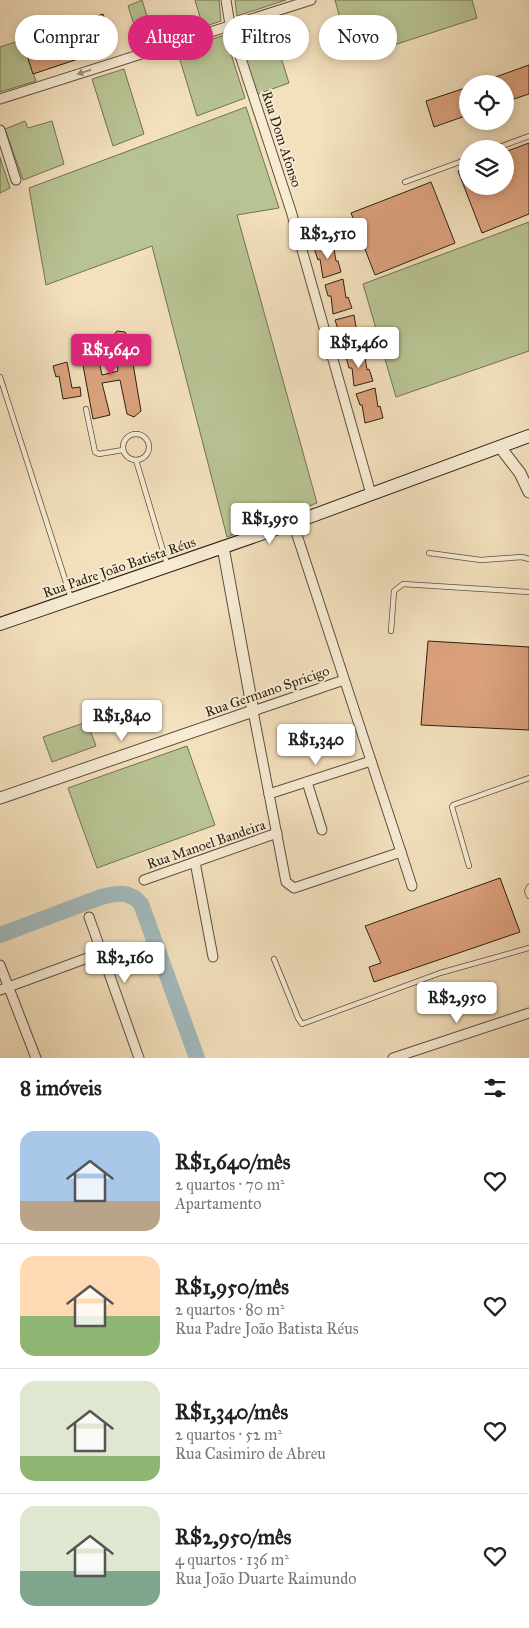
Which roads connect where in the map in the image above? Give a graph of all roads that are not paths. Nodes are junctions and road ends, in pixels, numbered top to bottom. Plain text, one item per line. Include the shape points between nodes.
1 (226, 0) edge
2 (311, 0) edge
3 (228, 15) edge
4 (262, 15) edge
5 (223, 27) edge
6 (241, 60) edge
7 (0, 98) edge
8 (0, 130) edge
9 (529, 136) edge
10 (514, 142) edge
11 (459, 162) edge
12 (16, 180) dead end
13 (405, 182) dead end
14 (0, 377) edge
15 (86, 409) dead end
16 (529, 436) edge
17 (500, 447) junction
18 (123, 450) junction
19 (136, 460) junction
20 (529, 492) edge
21 (371, 494) junction
22 (293, 523) junction
23 (223, 547) junction
24 (429, 553) dead end
25 (529, 559) edge
26 (168, 566) junction
27 (529, 592) edge
28 (72, 599) junction
29 (0, 624) edge
30 (391, 632) dead end
31 (344, 680) junction
32 (253, 711) junction
33 (371, 761) junction
34 (529, 778) edge
35 (307, 782) junction
36 (269, 794) junction
37 (0, 798) edge
38 (322, 830) dead end
39 (277, 833) junction
40 (401, 852) junction
41 (195, 862) junction
42 (469, 866) dead end
43 (144, 880) dead end
44 (412, 886) dead end
45 (529, 887) edge
46 (529, 896) edge
47 (89, 917) dead end
48 (529, 948) edge
49 (101, 953) junction
50 (213, 957) dead end
51 (274, 959) dead end
52 (0, 965) edge
53 (10, 987) junction
54 (0, 990) edge
55 (529, 1013) edge
56 (36, 1058) edge
57 (139, 1058) edge
58 (393, 1058) edge

1 - 3 street, Rua Dom Afonso
2 - 4 street
5 -> 7 street
6 - 21 street, Rua Dom Afonso via 290,211
8 - 12 street
9 - 10 lane
11 - 13 lane
14 - 28 lane
15 - 18 lane via 95,452
16 - 17 main road, Rua Padre João Batista Réus
17 - 20 street via 520,473
17 - 21 main road, Rua Padre João Batista Réus
18 - 19 lane via 127,458
18 - 19 lane via 123,442 128,436 144,436 148,451 144,458
19 - 26 lane
21 - 22 main road, Rua Padre João Batista Réus
22 - 23 main road, Rua Padre João Batista Réus
22 - 31 street
23 - 26 main road, Rua Padre João Batista Réus
23 - 32 street
24 - 25 lane via 481,560
26 - 28 main road, Rua Padre João Batista Réus
27 - 30 lane via 403,584 394,591
28 - 29 main road, Rua Padre João Batista Réus
31 - 32 street, Rua Germano Spricigo
31 - 33 street
32 - 36 street
32 - 37 street, Rua Germano Spricigo
33 - 35 street
33 - 40 street
34 - 42 lane via 453,805
35 - 36 street
35 - 38 street
36 - 39 street
39 - 40 street via 286,882 300,888
39 - 41 street, Rua Manoel Bandeira
40 - 44 street
41 - 43 street, Rua Manoel Bandeira
41 - 50 street
45 - 46 lane
47 - 49 street
48 - 51 lane via 440,973 302,1024
49 - 53 street
49 - 57 street
52 - 53 street
53 - 54 street
53 - 56 street
55 - 58 street

